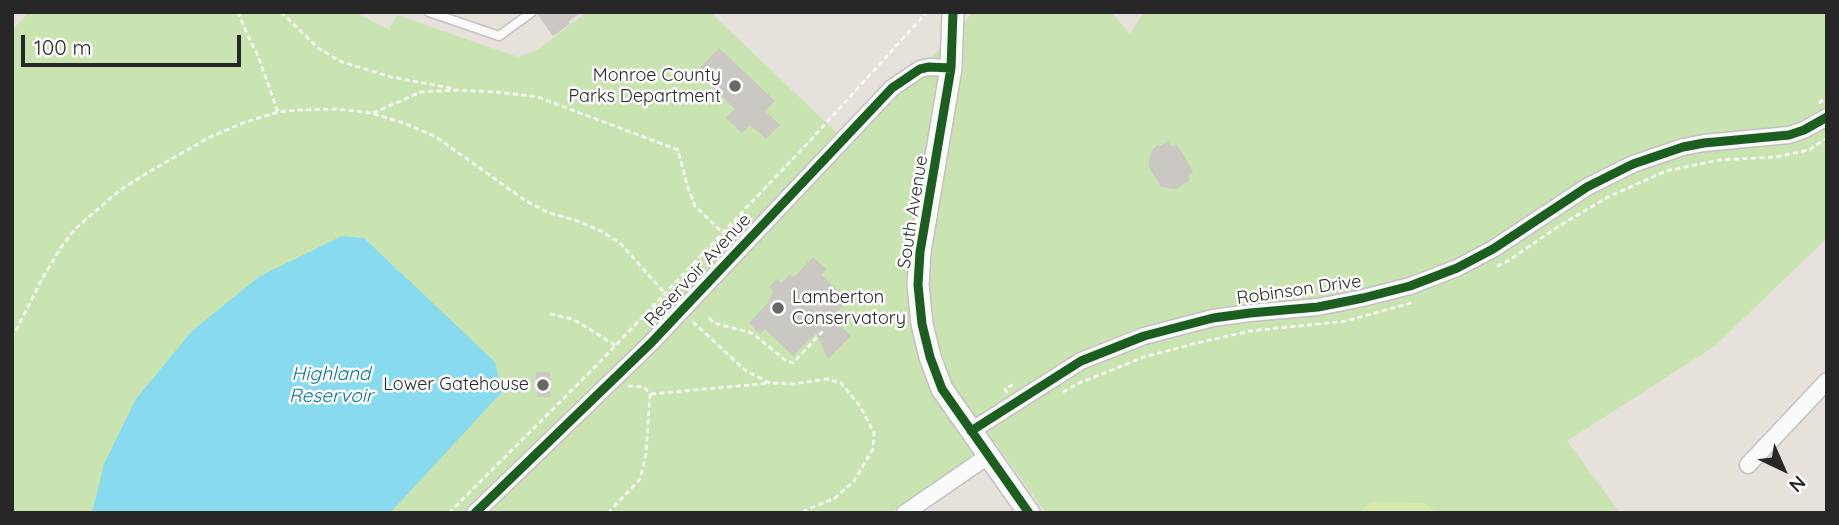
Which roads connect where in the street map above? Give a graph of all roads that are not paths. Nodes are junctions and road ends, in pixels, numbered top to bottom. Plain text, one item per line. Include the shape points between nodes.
1 (429, 12) edge
2 (532, 12) edge
3 (953, 12) edge
4 (951, 68) junction
5 (1821, 112) edge
6 (1827, 381) edge
7 (971, 431) junction
8 (988, 456) junction
9 (1748, 465) dead end
10 (475, 513) edge
11 (905, 513) edge
12 (1029, 513) edge

1 - 2 lane via 499,36
3 - 4 main road, South Avenue
4 - 7 main road, South Avenue via 918,285 930,357 942,389
4 - 10 street, Reservoir Avenue via 920,69 891,88 641,352
5 - 7 street, Robinson Drive via 1804,130 1789,135 1704,143 1633,164 1579,192 1493,249 1410,286 1318,307 1213,318 1144,336 1081,361
6 - 9 street
7 - 8 main road, South Avenue
8 - 11 street
8 - 12 main road, South Avenue

